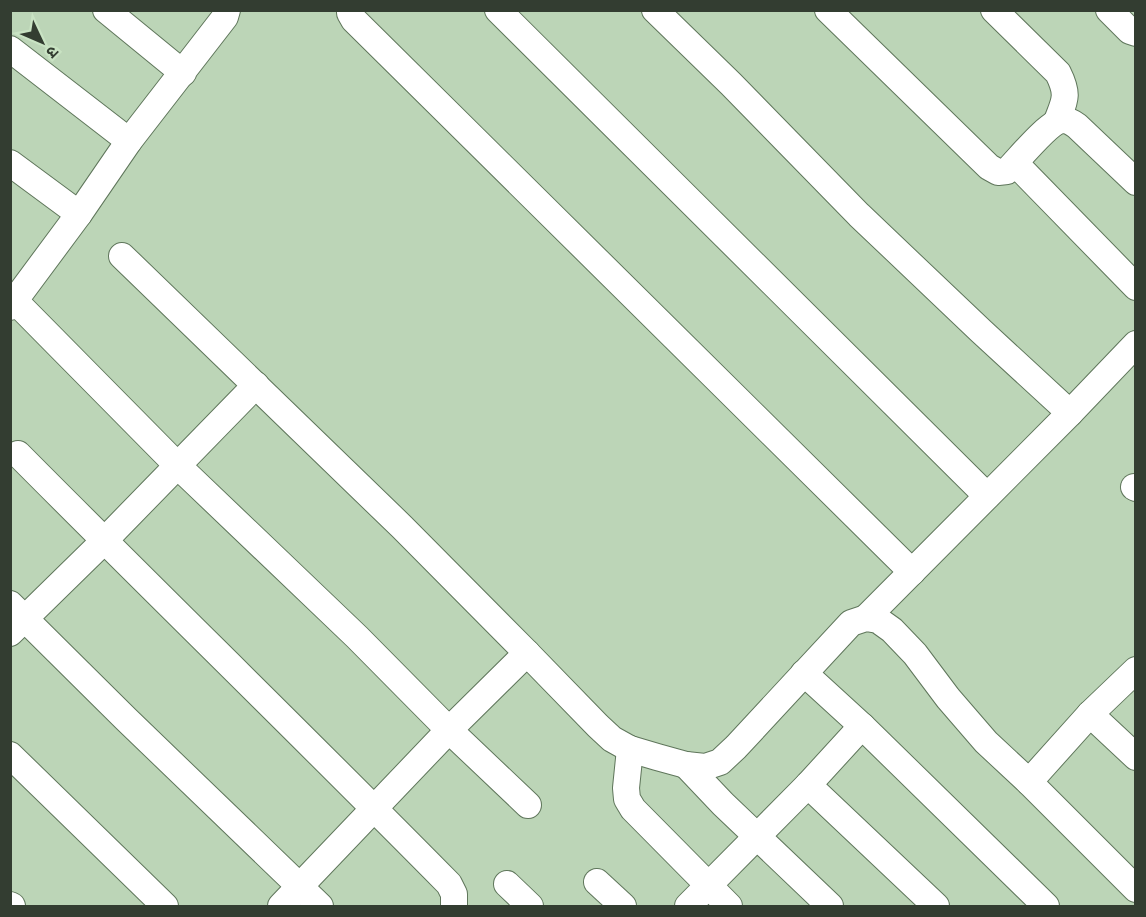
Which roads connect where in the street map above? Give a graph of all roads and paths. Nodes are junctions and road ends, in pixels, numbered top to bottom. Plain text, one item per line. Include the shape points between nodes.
1 (106, 10) edge
2 (227, 10) edge
3 (350, 10) edge
4 (498, 10) edge
5 (655, 10) edge
6 (828, 10) edge
7 (994, 10) edge
8 (1109, 10) edge
9 (1136, 33) edge
10 (10, 50) edge
11 (183, 72) junction
12 (1057, 121) junction
13 (129, 141) junction
14 (10, 163) edge
15 (1015, 163) junction
16 (1136, 182) edge
17 (79, 214) junction
18 (122, 256) dead end
19 (1136, 287) edge
20 (14, 294) edge
21 (1136, 344) edge
22 (256, 385) junction
23 (1070, 413) junction
24 (18, 454) dead end
25 (178, 465) junction
26 (987, 496) junction
27 (104, 541) junction
28 (912, 572) junction
29 (866, 618) junction
30 (15, 619) edge
31 (527, 653) junction
32 (1136, 670) edge
33 (804, 673) junction
34 (1090, 714) junction
35 (862, 726) junction
36 (449, 730) junction
37 (630, 749) junction
38 (10, 755) edge
39 (1136, 757) edge
40 (686, 765) junction
41 (1029, 782) junction
42 (808, 785) junction
43 (528, 806) dead end
44 (375, 808) junction
45 (758, 837) junction
46 (597, 882) dead end
47 (507, 884) dead end
48 (709, 886) junction
49 (300, 887) junction
50 (1136, 889) edge
51 (165, 906) edge
52 (281, 906) edge
53 (320, 906) edge
54 (454, 906) edge
55 (530, 906) edge
56 (622, 906) edge
57 (688, 906) edge
58 (729, 906) edge
59 (830, 906) edge
60 (936, 906) edge
61 (1046, 906) edge

1 - 11 street
2 - 11 street
3 - 28 street via 354,20
4 - 26 street
5 - 23 street via 860,215
6 - 15 street via 988,167 1006,171
7 - 12 street via 1058,73 1065,99
8 - 9 street
10 - 13 street
11 - 13 street
12 - 15 street
12 - 16 street via 1066,120 1077,126
13 - 17 street
14 - 17 street
15 - 19 street
17 - 20 street
18 - 22 street
20 - 25 street
21 - 23 street
22 - 25 street
22 - 31 street
23 - 26 street
24 - 27 street
25 - 27 street
25 - 36 street
26 - 28 street
27 - 30 street
27 - 44 street
28 - 29 street
29 - 33 street via 851,623
29 - 41 street via 878,620 892,630 986,742
30 - 49 street via 126,719
31 - 36 street
31 - 37 street via 598,726
32 - 34 street
33 - 35 street
33 - 40 street via 720,762 705,767
34 - 39 street
34 - 41 street
35 - 42 street
35 - 61 street
36 - 43 street
36 - 44 street
37 - 40 street
37 - 48 street via 627,799
38 - 51 street
40 - 45 street
41 - 50 street
42 - 45 street
42 - 60 street
44 - 49 street
44 - 54 street via 450,884
45 - 48 street
45 - 59 street
46 - 56 street
47 - 55 street
48 - 57 street
48 - 58 street
49 - 52 street
49 - 53 street

